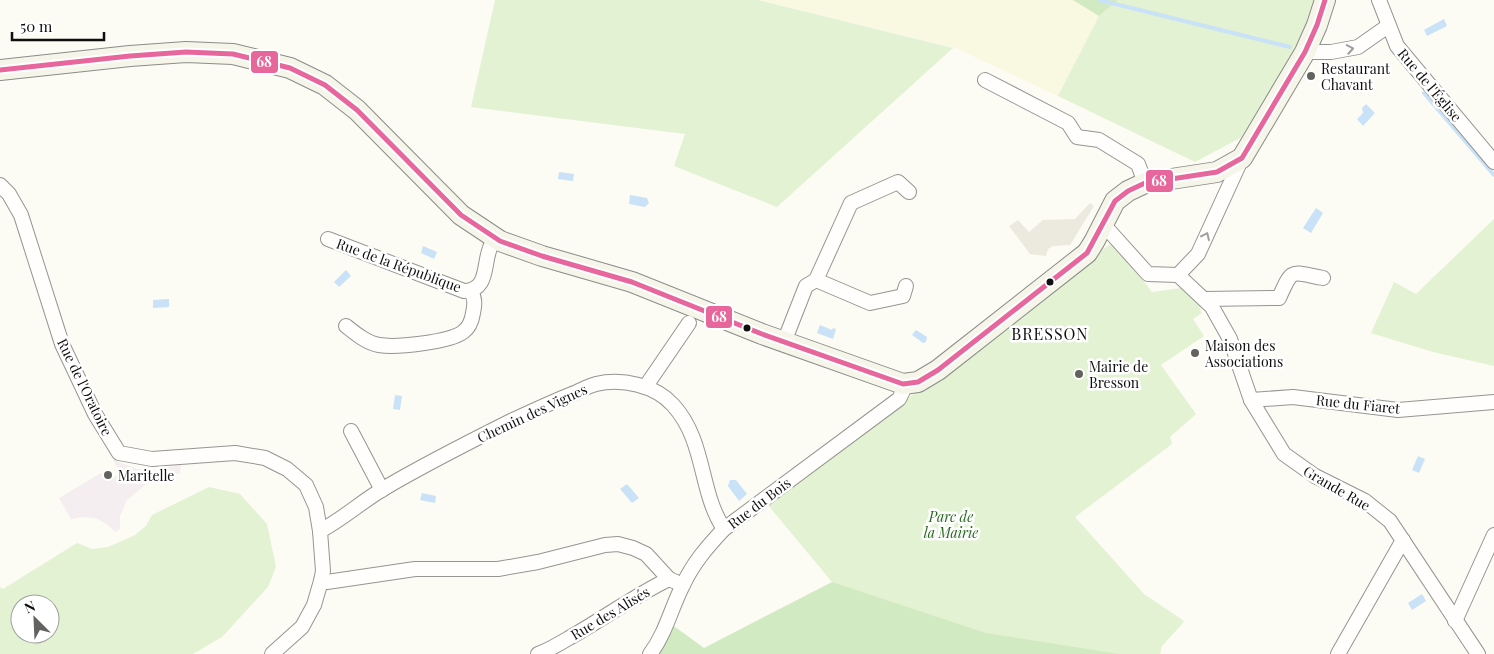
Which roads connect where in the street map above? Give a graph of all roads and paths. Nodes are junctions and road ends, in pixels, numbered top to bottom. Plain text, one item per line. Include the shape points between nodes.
1 (1325, 0) edge
2 (1379, 0) edge
3 (1388, 26) junction
4 (1304, 52) junction
5 (0, 70) edge
6 (985, 80) dead end
7 (1242, 158) junction
8 (1494, 162) edge
9 (1145, 183) junction
10 (0, 185) edge
11 (908, 192) dead end
12 (1103, 224) junction
13 (496, 238) junction
14 (328, 239) dead end
15 (1178, 275) junction
16 (1322, 278) dead end
17 (816, 280) junction
18 (906, 286) dead end
19 (471, 291) junction
20 (1204, 298) junction
21 (689, 323) dead end
22 (346, 326) dead end
23 (784, 342) junction
24 (903, 384) junction
25 (646, 386) junction
26 (1251, 400) junction
27 (1494, 402) edge
28 (351, 431) dead end
29 (382, 490) junction
30 (724, 530) junction
31 (320, 531) junction
32 (1494, 535) edge
33 (1403, 540) junction
34 (670, 579) junction
35 (321, 581) junction
36 (682, 585) junction
37 (1455, 621) junction
38 (272, 654) edge
39 (538, 654) edge
40 (650, 654) edge
41 (1338, 654) edge
42 (1478, 654) edge

1 - 4 street
2 - 3 street, Rue de l'Église
4 -> 3 street via 1358,48
3 - 8 street, Rue de l'Église via 1397,46
4 - 7 street
5 - 13 street via 186,52 233,54 290,68 325,86 357,110 461,215
6 - 9 street via 1068,123 1077,137 1098,140 1138,164
7 - 9 street via 1217,172
15 -> 7 street via 1198,254
9 - 12 street via 1115,201
10 - 31 street, Rue de l'Oratoire via 10,194 21,215 62,344 119,453 152,459 235,452 264,458 287,469 306,485 316,507
11 - 17 street via 898,182 851,203
12 - 15 street via 1148,274
12 - 24 street via 1087,253 938,370 918,382
13 - 19 street, Rue de la République via 481,282
13 - 23 street via 542,256 632,282
14 - 19 street, Rue de la République
15 - 20 street, Grande Rue
16 - 20 street via 1296,273 1289,276 1280,298
17 - 18 street via 870,303 903,296
17 - 23 street via 806,286
19 - 22 street, Rue de la République via 475,299 471,323 456,336 429,343 379,345 364,340
20 - 26 street, Grande Rue via 1230,339
21 - 25 street
23 - 24 street
24 - 30 street, Rue du Bois via 899,399
25 - 29 street, Chemin des Vignes via 615,382 596,384 534,410
25 - 30 street, Chemin des Vignes via 673,404 685,422 699,452 712,501
26 - 27 street, Rue du Fiaret via 1293,397 1398,410
26 - 33 street, Grande Rue via 1284,454 1315,476 1365,501 1390,521
28 - 29 street
29 - 31 street, Chemin des Vignes
30 - 36 street, Rue du Bois via 695,562
31 - 35 street, Rue de l'Oratoire
32 - 37 street
33 - 37 street, Grande Rue
33 - 41 street
34 - 35 street via 646,554 618,544 498,569 415,570
34 - 36 street
34 - 39 street, Rue des Alisés
35 - 38 street, Rue de l'Oratoire via 314,605 302,627
36 - 40 street, Rue du Bois via 666,628
37 - 42 street, Grande Rue

